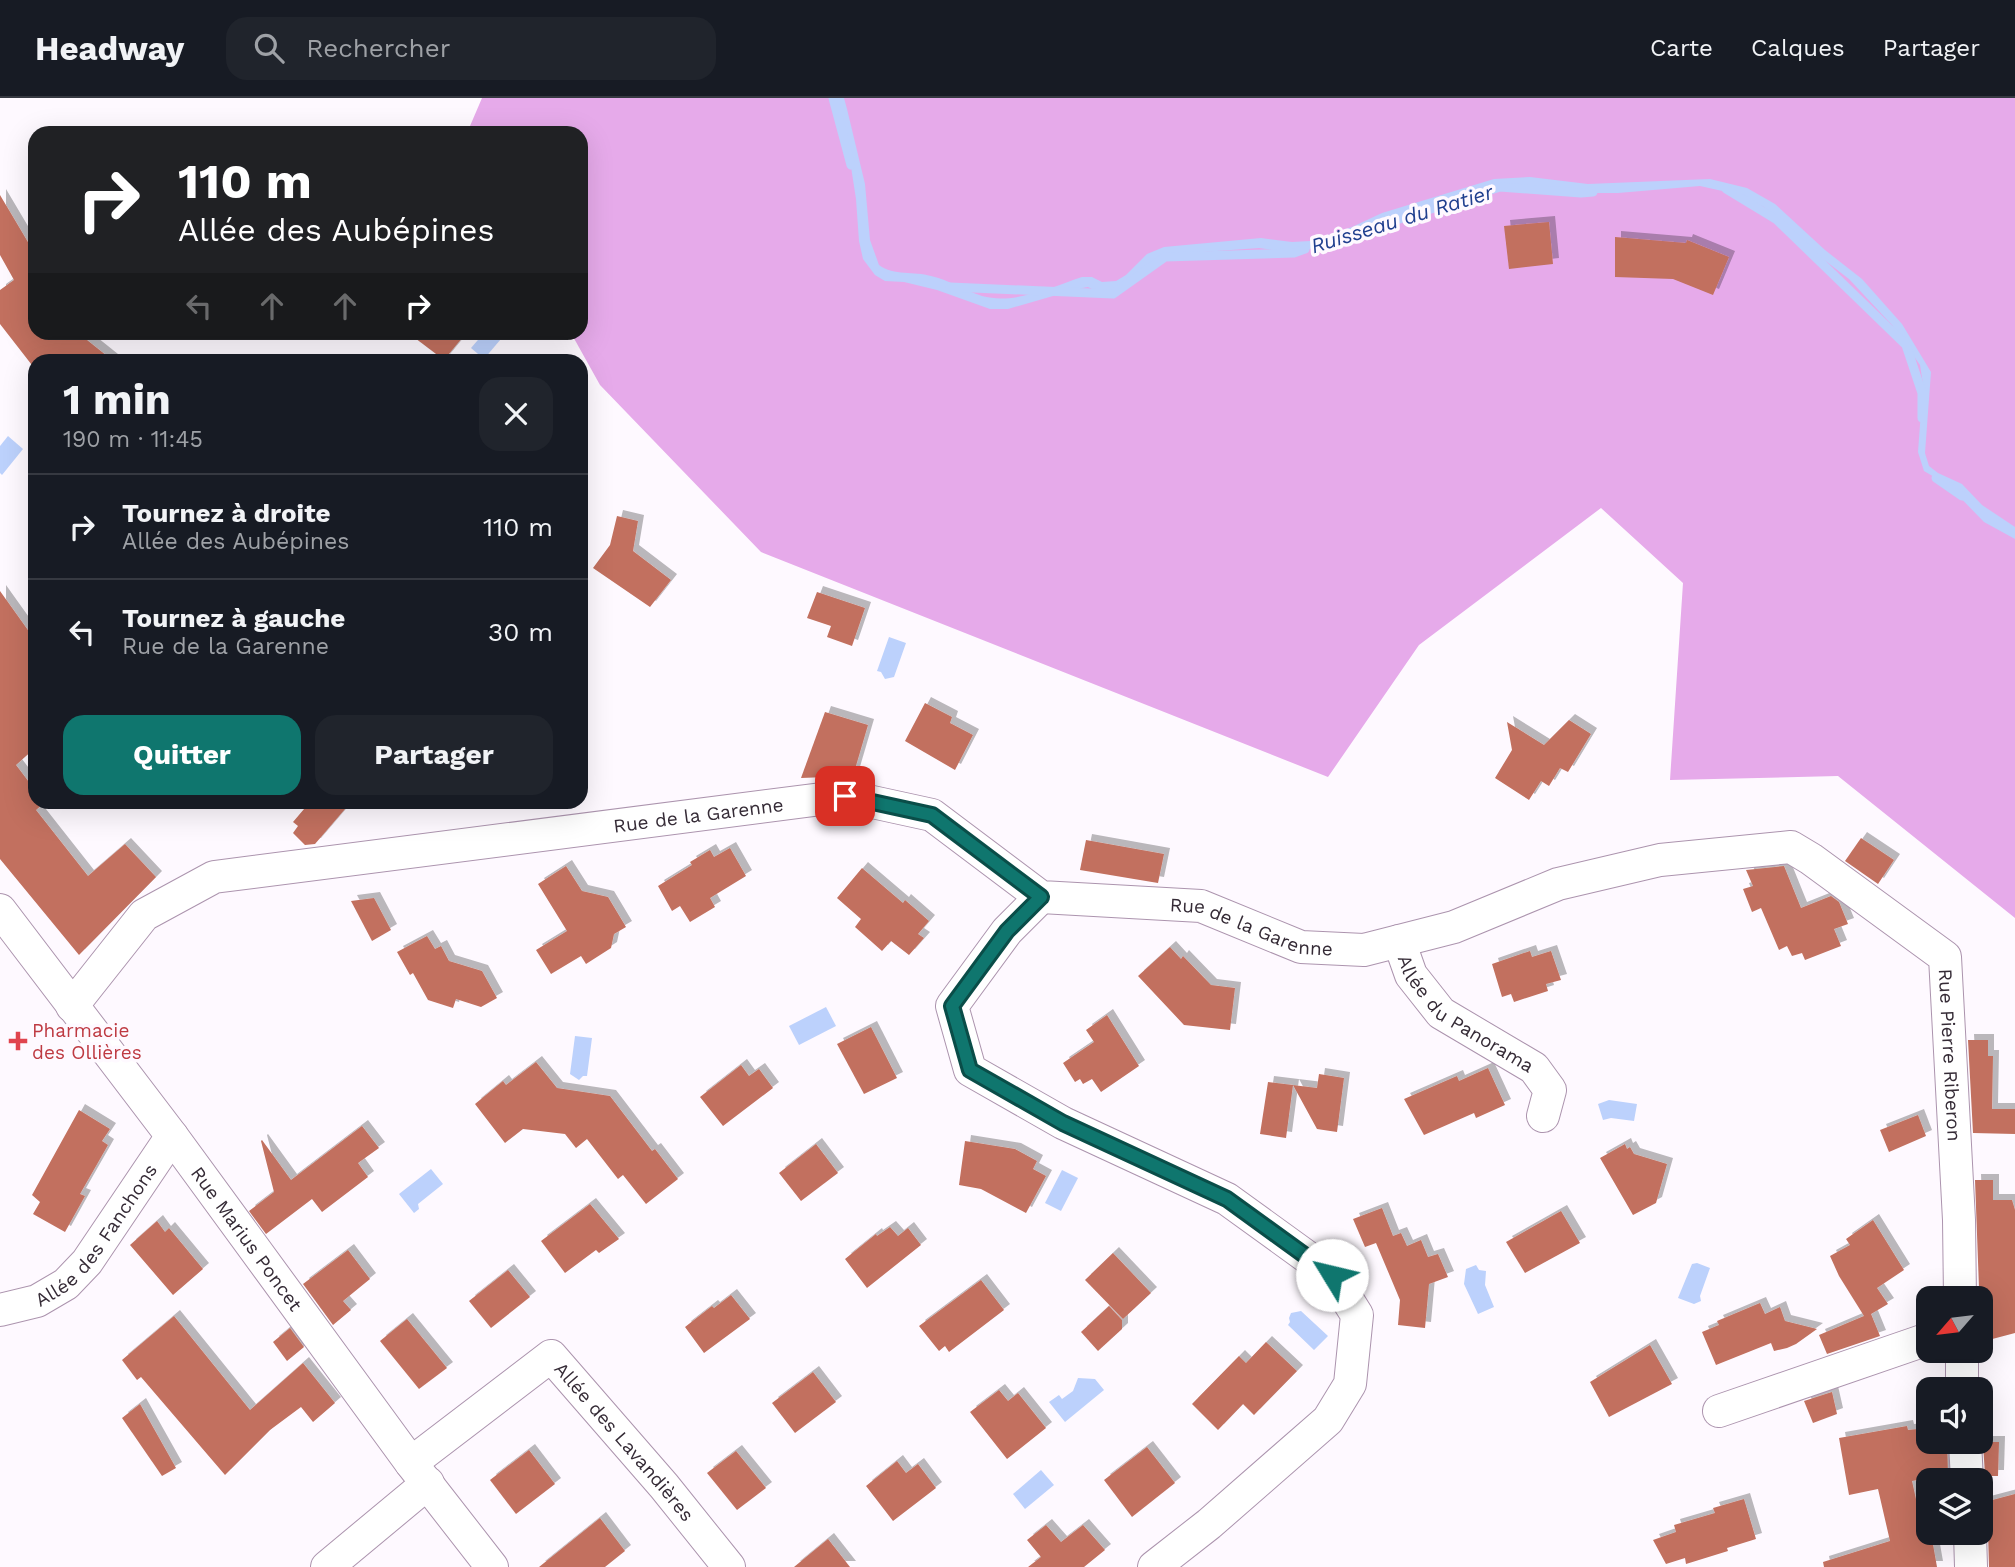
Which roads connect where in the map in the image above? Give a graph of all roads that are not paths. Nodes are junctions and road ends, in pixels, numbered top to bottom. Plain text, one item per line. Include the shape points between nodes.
1 (1791, 847) joint
2 (1041, 897) junction
3 (0, 910) edge
4 (1399, 941) junction
5 (72, 1006) junction
6 (1543, 1116) dead end
7 (172, 1136) junction
8 (1959, 1286) edge
9 (0, 1310) edge
10 (1916, 1343) edge
11 (1719, 1411) dead end
12 (419, 1473) junction
13 (1970, 1545) edge
14 (327, 1567) edge
15 (492, 1567) edge
16 (729, 1567) edge
17 (1154, 1567) edge
18 (1971, 1567) edge

1 - 4 street, Rue de la Garenne via 1660,860 1558,884 1454,927
1 - 8 street, Rue Pierre Riberon via 1945,957
2 - 4 street, Rue de la Garenne via 1201,906 1301,947 1364,950
2 - 5 street, Rue de la Garenne via 932,815 845,796 214,877 144,915
2 - 17 street via 1007,931 952,1006 970,1070 1063,1123 1227,1199 1332,1275 1357,1315 1350,1384 1328,1420
3 - 5 street, Rue Marius Poncet
4 - 6 street, Allée du Panorama via 1411,975 1441,1013 1534,1068 1550,1090
5 - 7 street, Rue Marius Poncet
7 - 9 street, Allée des Fanchons via 87,1262 66,1283 37,1301
7 - 12 street, Rue Marius Poncet
10 - 11 street
12 - 14 street
12 - 15 street, Rue Marius Poncet
12 - 16 street, Allée des Lavandières via 494,1397 551,1356
13 - 18 street

